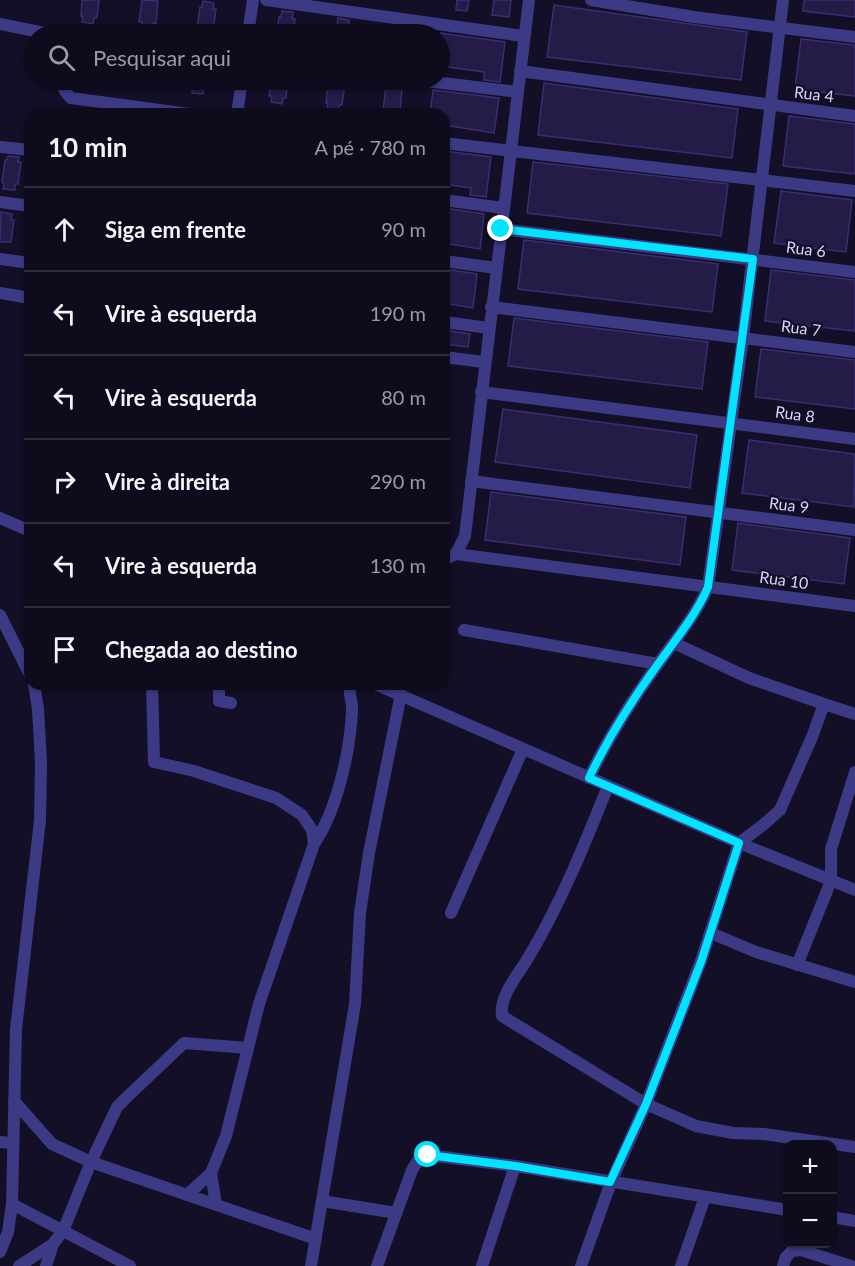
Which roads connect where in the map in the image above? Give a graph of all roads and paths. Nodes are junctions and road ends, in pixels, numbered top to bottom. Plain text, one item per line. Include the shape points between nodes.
1 (253, 0) edge
2 (266, 0) edge
3 (529, 0) edge
4 (591, 0) edge
5 (783, 0) edge
6 (0, 24) edge
7 (249, 24) edge
8 (437, 24) edge
9 (450, 26) edge
10 (780, 28) junction
11 (24, 29) edge
12 (523, 36) junction
13 (855, 37) edge
14 (520, 71) junction
15 (450, 84) edge
16 (64, 90) edge
17 (241, 90) edge
18 (519, 92) junction
19 (770, 105) junction
20 (145, 108) edge
21 (238, 108) edge
22 (855, 116) edge
23 (450, 144) edge
24 (0, 147) edge
25 (24, 149) edge
26 (510, 151) junction
27 (761, 180) junction
28 (855, 192) edge
29 (450, 201) edge
30 (0, 202) edge
31 (24, 205) edge
32 (503, 207) junction
33 (501, 229) junction
34 (0, 259) edge
35 (753, 259) junction
36 (24, 262) edge
37 (450, 262) edge
38 (496, 268) junction
39 (855, 272) edge
40 (0, 293) edge
41 (24, 297) edge
42 (491, 308) junction
43 (450, 323) edge
44 (489, 328) junction
45 (743, 338) junction
46 (855, 352) edge
47 (450, 358) edge
48 (484, 362) junction
49 (481, 392) junction
50 (730, 422) junction
51 (855, 439) edge
52 (471, 481) junction
53 (719, 513) junction
54 (0, 518) edge
55 (24, 528) edge
56 (855, 530) edge
57 (456, 554) junction
58 (450, 557) edge
59 (708, 587) junction
60 (855, 606) edge
61 (0, 615) edge
62 (464, 630) dead end
63 (674, 643) junction
64 (24, 663) edge
65 (658, 664) junction
66 (35, 690) edge
67 (152, 690) edge
68 (219, 690) edge
69 (349, 690) edge
70 (394, 690) edge
71 (396, 690) edge
72 (231, 703) dead end
73 (824, 704) junction
74 (855, 714) edge
75 (523, 749) junction
76 (855, 772) edge
77 (589, 778) junction
78 (608, 786) junction
79 (739, 843) junction
80 (314, 844) junction
81 (831, 881) junction
82 (855, 890) edge
83 (451, 913) dead end
84 (711, 933) junction
85 (797, 965) junction
86 (855, 982) edge
87 (248, 1048) junction
88 (14, 1101) junction
89 (646, 1104) junction
90 (6, 1143) edge
91 (855, 1147) edge
92 (91, 1161) junction
93 (515, 1166) junction
94 (211, 1173) junction
95 (610, 1182) junction
96 (187, 1194) junction
97 (705, 1197) junction
98 (322, 1201) junction
99 (12, 1204) junction
100 (216, 1204) junction
101 (783, 1209) edge
102 (396, 1213) junction
103 (837, 1218) edge
104 (855, 1221) edge
105 (63, 1231) junction
106 (316, 1239) junction
107 (53, 1244) junction
108 (0, 1251) edge
109 (19, 1266) edge
110 (46, 1266) edge
111 (130, 1266) edge
112 (312, 1266) edge
113 (377, 1266) edge
114 (482, 1266) edge
115 (581, 1266) edge
116 (681, 1266) edge
117 (783, 1266) edge
118 (851, 1266) edge

1 - 7 street
2 - 8 street
3 - 12 street
4 - 10 street
5 - 10 street
6 - 11 street
9 - 12 street
10 - 13 street
10 - 19 street
12 - 14 street
14 - 18 street
14 - 19 street, Rua 4
15 - 18 street
16 - 20 street via 71,98
17 - 21 street
18 - 26 street
19 - 22 street, Rua 4
19 - 27 street
23 - 26 street
24 - 25 street
26 - 27 street
26 - 32 street
27 - 28 street
27 - 35 street
29 - 32 street
30 - 31 street
32 - 33 street
33 - 35 street, Rua 6
33 - 38 street
34 - 36 street
35 - 39 street, Rua 6
35 - 45 street
37 - 38 street
38 - 42 street
40 - 41 street
42 - 44 street
42 - 45 street, Rua 7
43 - 44 street
44 - 48 street
45 - 46 street, Rua 7
45 - 50 street
47 - 48 street
48 - 49 street
49 - 50 street, Rua 8
49 - 52 street
50 - 51 street, Rua 8
50 - 53 street
52 - 53 street, Rua 9
52 - 57 street via 465,536
53 - 56 street, Rua 9
53 - 59 street
54 - 55 street
57 - 58 street
57 - 59 street, Rua 10
59 - 60 street, Rua 10
59 - 63 street via 700,606
61 - 64 street
62 - 65 street
63 - 65 street
63 - 73 street via 749,678
65 - 77 street via 603,749
66 - 88 street via 41,762 40,820 16,1029
67 - 80 street via 154,762 276,798 302,815 312,830
68 - 72 street via 219,701
69 - 80 street via 353,709 345,761 323,831
70 - 98 street via 360,914 355,1004
71 - 75 street
73 - 74 street
73 - 79 street via 780,810
75 - 77 street
75 - 83 street
76 - 81 street via 831,849
77 - 78 street
78 - 79 street
78 - 89 street via 573,873 501,1006 502,1016
79 - 81 street
79 - 84 street
80 - 87 street via 259,1004
81 - 82 street
81 - 85 street
84 - 85 street
84 - 89 street
85 - 86 street
87 - 92 street via 184,1043 117,1107
87 - 94 street via 226,1136
88 - 90 street
88 - 92 street via 52,1144
89 - 91 street via 696,1126
89 - 95 street
90 - 99 street
92 - 96 street
92 - 105 street
93 - 95 street
93 - 102 street via 428,1155 419,1159 412,1170
93 - 114 street
94 - 96 street
94 - 100 street
95 - 97 street
95 - 115 street
96 - 100 street
97 - 101 street
97 - 116 street
98 - 102 street
98 - 106 street
99 - 105 street
99 - 108 street via 8,1232
100 - 106 street
102 - 113 street
103 - 104 street
105 - 107 street
105 - 111 street
106 - 112 street
107 - 109 street
107 - 110 street
117 - 118 street via 792,1251 801,1250

